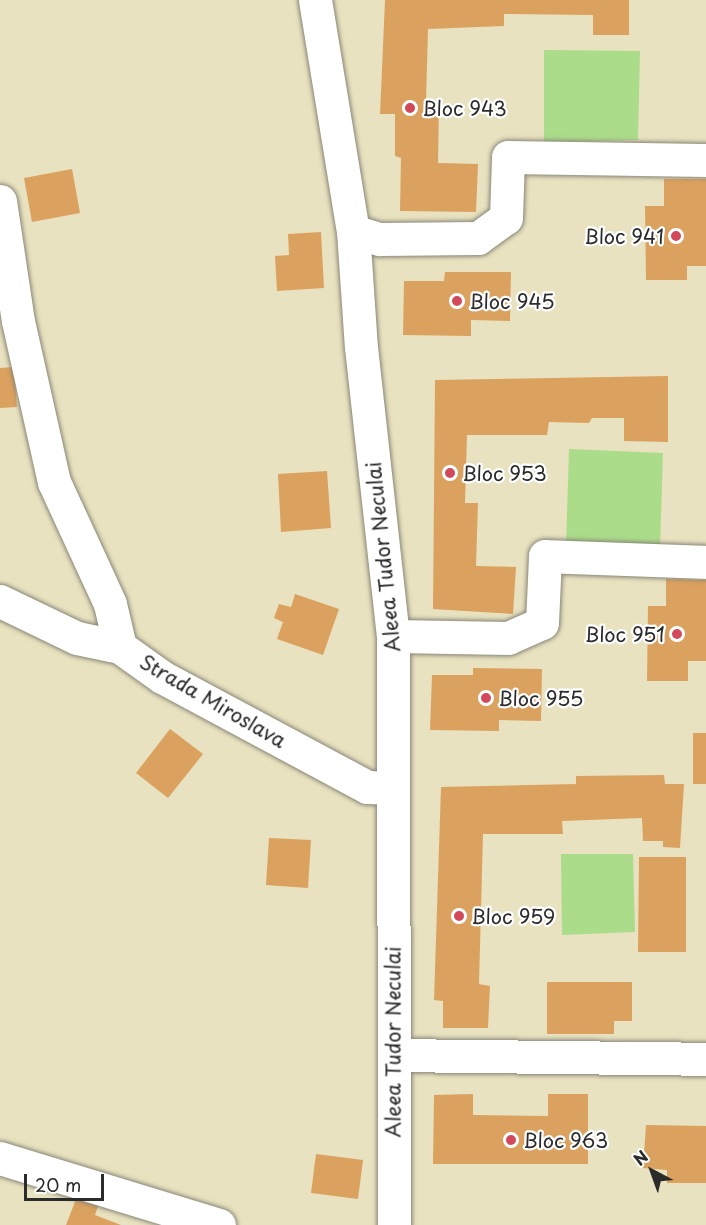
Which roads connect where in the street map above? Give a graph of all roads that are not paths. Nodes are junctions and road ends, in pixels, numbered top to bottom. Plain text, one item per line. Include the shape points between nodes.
1 (315, 0) edge
2 (706, 160) edge
3 (0, 201) edge
4 (353, 231) junction
5 (706, 562) edge
6 (0, 601) edge
7 (393, 636) junction
8 (120, 646) junction
9 (392, 788) junction
10 (394, 1055) junction
11 (706, 1059) edge
12 (0, 1158) edge
13 (219, 1225) edge
14 (394, 1225) edge

1 - 4 street, Aleea Tudor Neculai
2 - 4 street via 508,157 506,218 478,238 380,239
3 - 8 street via 18,321 54,482 110,604
4 - 7 street, Aleea Tudor Neculai via 361,347
5 - 7 street via 545,556 542,622 508,638
6 - 8 street, Strada Miroslava via 77,638
7 - 9 street, Aleea Tudor Neculai
8 - 9 street, Strada Miroslava via 162,677 367,787
9 - 10 street, Aleea Tudor Neculai
10 - 11 street
10 - 14 street, Aleea Tudor Neculai
12 - 13 street

